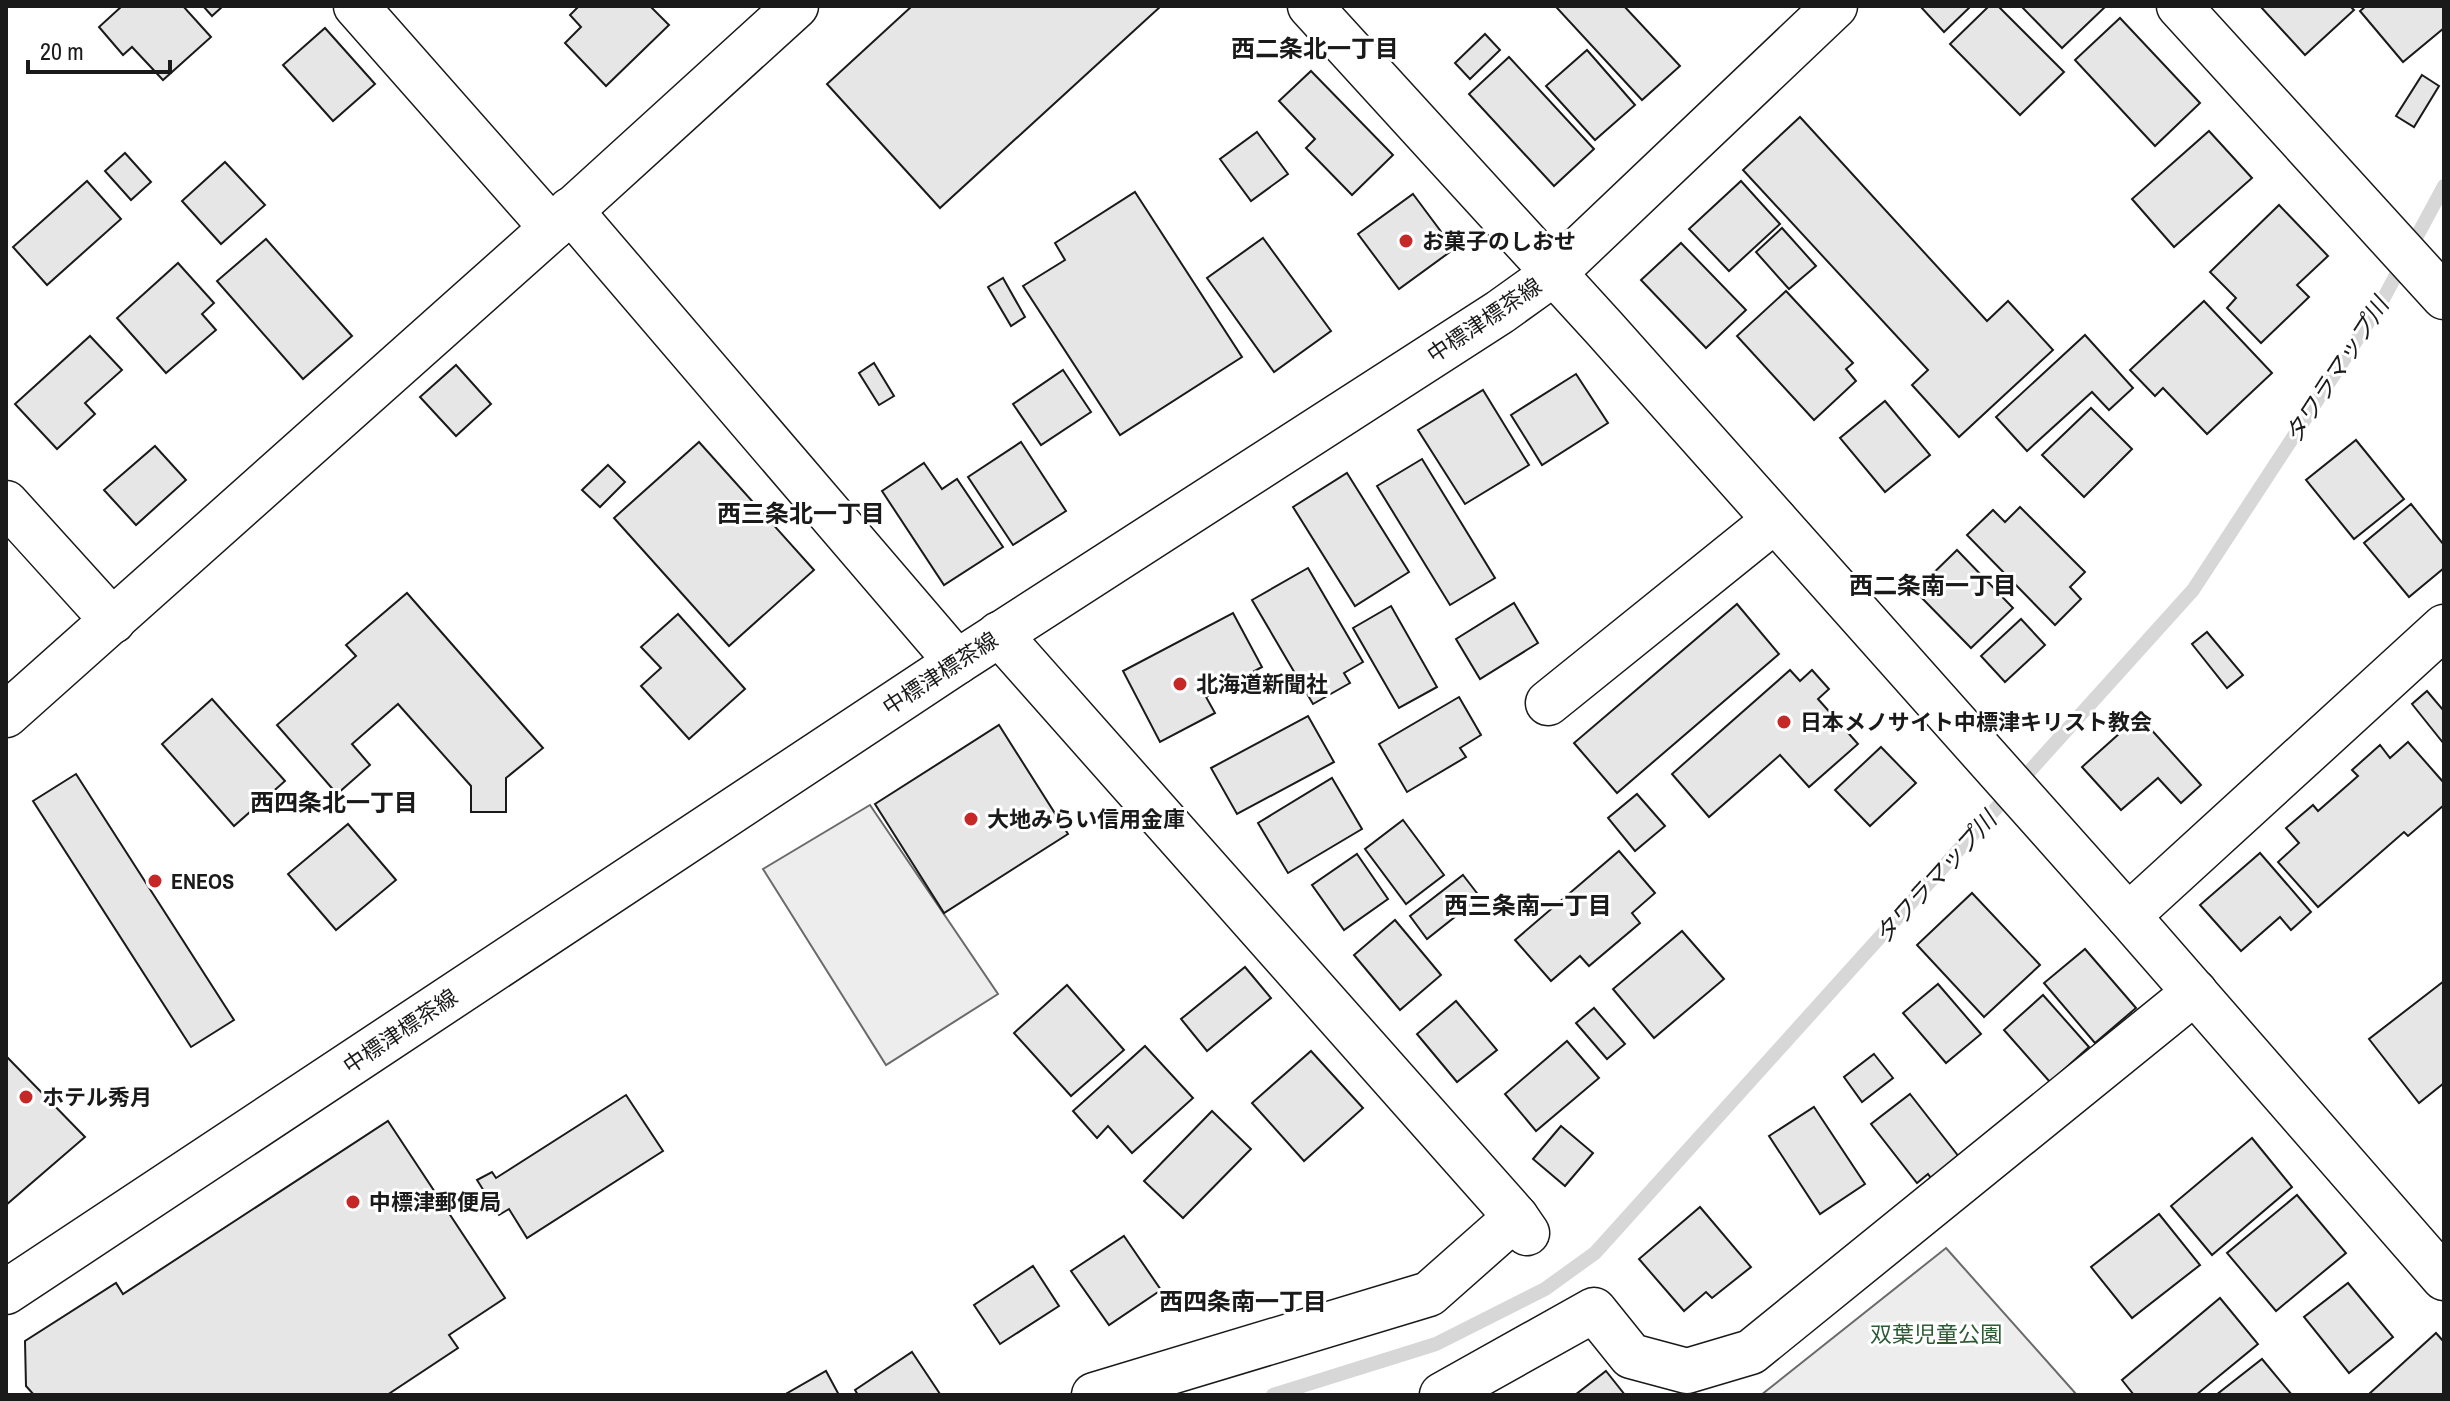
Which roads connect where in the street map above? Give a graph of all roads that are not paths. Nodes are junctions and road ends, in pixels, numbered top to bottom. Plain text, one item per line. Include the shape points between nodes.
1 (356, 6) edge
2 (796, 6) edge
3 (1310, 6) edge
4 (1835, 6) edge
5 (2179, 6) edge
6 (561, 219) junction
7 (1553, 274) junction
8 (2432, 284) edge
9 (6, 503) edge
10 (1775, 520) junction
11 (113, 621) junction
12 (2444, 627) edge
13 (999, 634) junction
14 (957, 662) junction
15 (1548, 703) dead end
16 (6, 715) edge
17 (2128, 916) junction
18 (2195, 992) junction
19 (2444, 1278) edge
20 (6, 1292) edge
21 (1094, 1395) edge
22 (1442, 1395) edge

1 - 6 street
2 - 6 street
3 - 7 street
4 - 7 street, 中標津標茶線
5 - 8 street
6 - 11 street
6 - 14 street
7 - 10 street
7 - 13 street, 中標津標茶線
9 - 11 street
10 - 15 street
10 - 17 street
11 - 16 street
12 - 17 street
13 - 14 street, 中標津標茶線
13 - 21 street via 1521,1225 1429,1294
14 - 20 street, 中標津標茶線
17 - 18 street
18 - 19 street
18 - 22 street via 1751,1352 1687,1371 1631,1356 1594,1310

